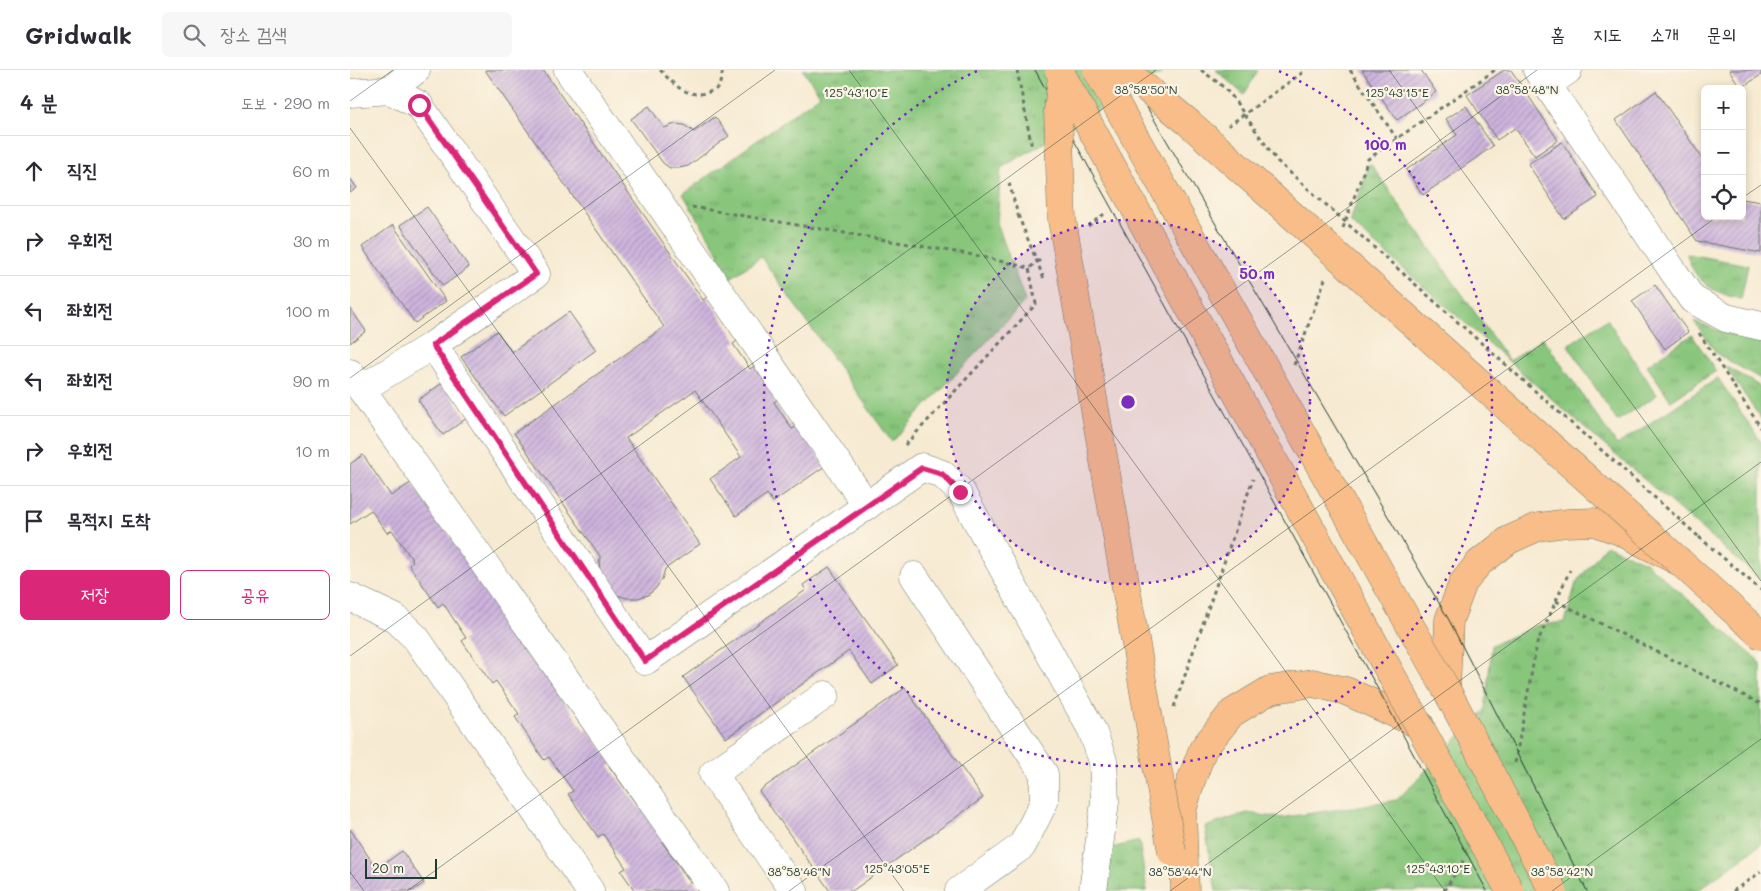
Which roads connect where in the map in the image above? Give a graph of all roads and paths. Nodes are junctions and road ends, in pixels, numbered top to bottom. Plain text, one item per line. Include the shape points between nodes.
1 (416, 70) edge
2 (568, 70) edge
3 (660, 70) edge
4 (723, 70) edge
5 (1098, 70) edge
6 (1124, 70) edge
7 (1201, 70) edge
8 (1350, 70) edge
9 (1060, 73) edge
10 (1550, 75) edge
11 (390, 90) junction
12 (350, 93) edge
13 (1397, 139) dead end
14 (1009, 183) dead end
15 (657, 201) junction
16 (1018, 215) dead end
17 (1692, 299) junction
18 (1761, 326) edge
19 (433, 345) junction
20 (356, 381) edge
21 (1761, 428) edge
22 (904, 446) dead end
23 (867, 506) junction
24 (1680, 562) junction
25 (1570, 570) dead end
26 (914, 576) dead end
27 (1761, 590) edge
28 (350, 597) edge
29 (1556, 601) junction
30 (1761, 636) edge
31 (1446, 689) junction
32 (825, 694) dead end
33 (1761, 704) edge
34 (1420, 725) junction
35 (1514, 770) dead end
36 (1465, 860) dead end
37 (1761, 872) edge
38 (590, 891) edge
39 (715, 891) edge
40 (794, 891) edge
41 (959, 891) edge
42 (1093, 891) edge
43 (1184, 891) edge
44 (1444, 891) edge
45 (1510, 891) edge
46 (1553, 891) edge
47 (1733, 891) edge

1 - 11 street
2 - 15 street
3 - 4 path via 681,90 704,95 719,87
5 - 31 highway, bridge
6 - 24 highway, bridge via 1197,130
7 - 27 path, bridge via 1231,95 1277,161
8 - 13 path
9 - 34 highway, bridge
9 - 43 highway, bridge via 1058,111 1062,220 1172,852
10 - 17 street
11 - 12 street
11 - 19 street via 419,105 536,274
14 - 16 path
15 - 22 path via 979,256 1029,268 1036,304
15 - 23 street
17 - 18 street via 1726,318
17 - 21 path via 1688,318
19 - 20 street
19 - 23 street via 645,661
20 - 39 street
23 - 42 street via 922,468 942,474 960,492 1092,730 1103,761 1105,802
24 - 30 highway
24 - 31 highway, bridge via 1620,531 1594,522 1538,527 1510,540 1479,563 1463,583 1448,620
25 - 29 path
26 - 41 street via 1044,774 1044,802 1022,846
28 - 38 street via 395,618 416,638
29 - 33 path
29 - 35 path via 1537,643
31 - 46 highway, bridge
32 - 40 street via 713,774
34 - 43 highway via 1346,691 1313,683 1270,690 1232,713 1203,749 1182,811
34 - 45 highway, bridge
36 - 44 path
37 - 47 path

